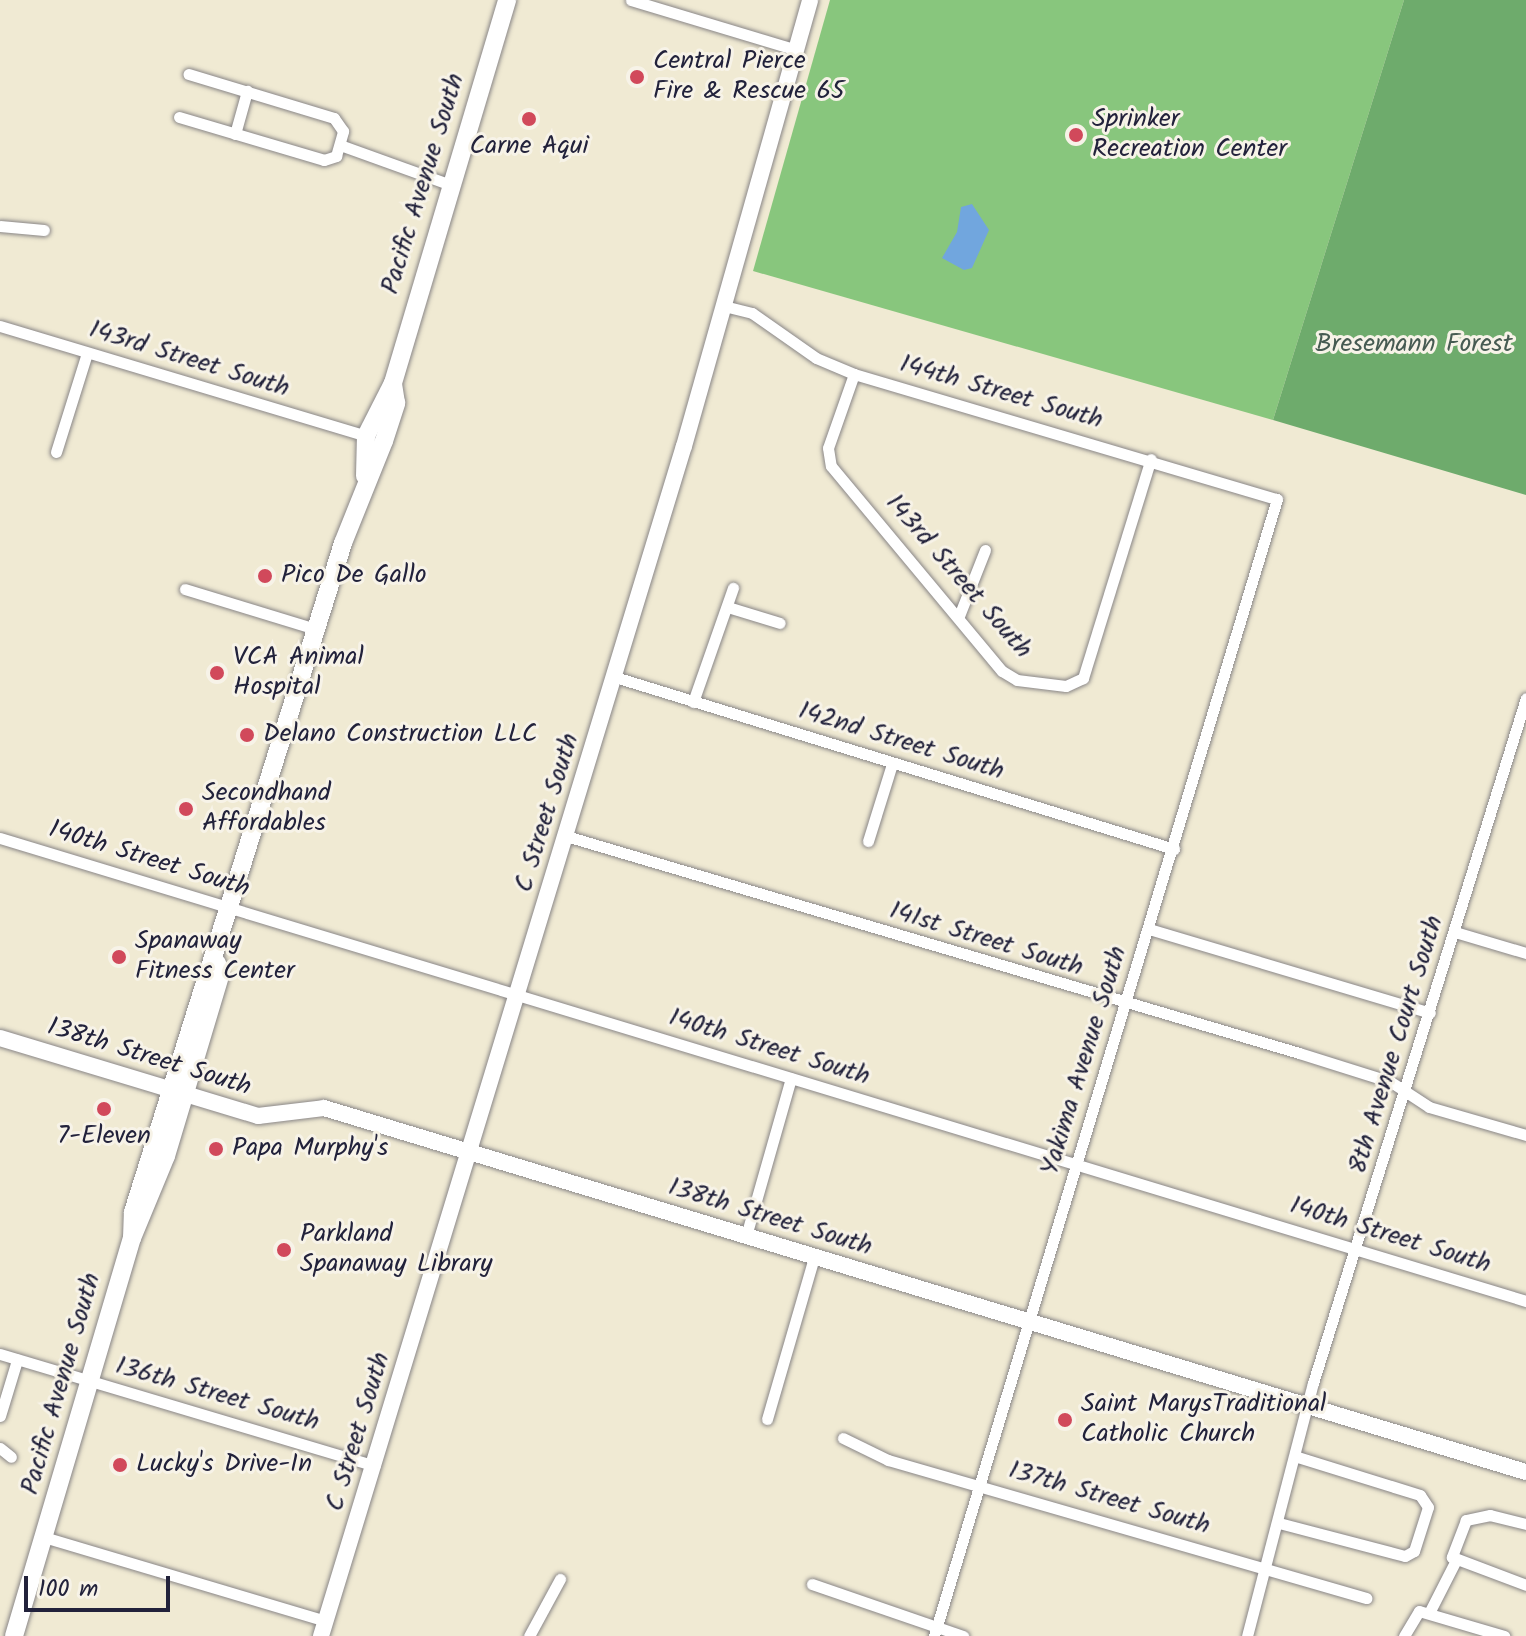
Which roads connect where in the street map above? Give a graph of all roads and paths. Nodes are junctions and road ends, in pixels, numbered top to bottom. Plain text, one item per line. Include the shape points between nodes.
1 (507, 0) edge
2 (631, 0) edge
3 (810, 0) edge
4 (797, 50) junction
5 (188, 74) dead end
6 (247, 91) junction
7 (179, 117) dead end
8 (235, 134) junction
9 (340, 145) junction
10 (451, 185) junction
11 (0, 226) edge
12 (44, 230) dead end
13 (724, 306) junction
14 (0, 326) edge
15 (87, 353) junction
16 (854, 374) junction
17 (393, 383) junction
18 (366, 436) junction
19 (56, 452) dead end
20 (1151, 459) junction
21 (365, 476) junction
22 (1277, 499) joint
23 (985, 550) dead end
24 (733, 588) dead end
25 (185, 589) dead end
26 (728, 607) junction
27 (959, 616) junction
28 (780, 623) dead end
29 (316, 629) junction
30 (615, 677) junction
31 (693, 702) junction
32 (1525, 702) edge
33 (892, 764) junction
34 (566, 836) junction
35 (0, 838) edge
36 (868, 841) dead end
37 (1174, 849) junction
38 (233, 908) junction
39 (1149, 929) junction
40 (1455, 932) junction
41 (1526, 953) edge
42 (517, 994) junction
43 (1126, 1004) junction
44 (1430, 1013) junction
45 (0, 1038) edge
46 (791, 1078) junction
47 (178, 1092) junction
48 (1406, 1094) junction
49 (1526, 1135) edge
50 (468, 1151) junction
51 (1077, 1162) junction
52 (746, 1236) junction
53 (1356, 1249) junction
54 (814, 1257) junction
55 (1526, 1301) edge
56 (1029, 1322) junction
57 (0, 1354) edge
58 (17, 1360) junction
59 (90, 1381) junction
60 (1310, 1407) junction
61 (0, 1416) edge
62 (767, 1419) dead end
63 (843, 1438) dead end
64 (0, 1448) edge
65 (11, 1457) dead end
66 (1297, 1457) junction
67 (375, 1466) junction
68 (1526, 1472) edge
69 (981, 1484) junction
70 (1279, 1523) junction
71 (1526, 1524) edge
72 (44, 1537) junction
73 (1455, 1562) junction
74 (1266, 1568) junction
75 (560, 1579) dead end
76 (812, 1584) dead end
77 (1526, 1585) edge
78 (1367, 1598) dead end
79 (1424, 1612) junction
80 (323, 1629) edge
81 (936, 1632) edge
82 (14, 1636) edge
83 (529, 1636) edge
84 (963, 1636) edge
85 (1247, 1636) edge
86 (1404, 1636) edge
87 (1504, 1636) edge

1 - 10 main road, Pacific Avenue South
2 - 4 street
3 - 4 street, C Street South
4 - 13 street, C Street South
5 - 6 street
6 - 8 street
6 - 9 street via 342,121
7 - 8 street
8 - 9 street via 324,160
9 - 10 street
10 - 17 main road, Pacific Avenue South
11 - 12 street
13 - 16 street, 144th Street South via 752,313 816,358
13 - 30 street, C Street South
14 - 15 street, 143rd Street South
15 - 18 street, 143rd Street South
15 - 19 street
16 - 20 street, 144th Street South
16 - 27 street, 143rd Street South via 828,448 831,466
17 - 18 main road, Pacific Avenue South
17 - 21 main road, Pacific Avenue South via 396,403 377,463
18 - 21 main road, Pacific Avenue South
20 - 22 street, 144th Street South
20 - 27 street, 143rd Street South via 1094,650 1073,684 1017,680
21 - 29 main road, Pacific Avenue South
22 - 37 street, Yakima Avenue South
23 - 27 street
24 - 26 street
25 - 29 street
26 - 28 street
26 - 31 street
29 - 38 main road, Pacific Avenue South
30 - 31 street, 142nd Street South
30 - 34 street, C Street South
31 - 33 street, 142nd Street South
32 - 40 street, 8th Avenue Court South
33 - 36 street
33 - 37 street, 142nd Street South
34 - 42 street, C Street South
34 - 43 street, 141st Street South
35 - 38 street, 140th Street South
37 - 39 street, Yakima Avenue South
38 - 42 street, 140th Street South
38 - 47 main road, Pacific Avenue South
39 - 43 street, Yakima Avenue South
39 - 44 street
40 - 41 street
40 - 44 street, 8th Avenue Court South
42 - 46 street, 140th Street South
42 - 50 street, C Street South
43 - 48 street, 141st Street South via 1365,1074
43 - 51 street, Yakima Avenue South
44 - 48 street, 8th Avenue Court South
45 - 47 street, 138th Street South
46 - 51 street, 140th Street South
46 - 52 street
47 - 50 street, 138th Street South via 262,1117 317,1106
47 - 59 main road, Pacific Avenue South via 147,1216 132,1238
48 - 49 street, 141st Street South
48 - 53 street, 8th Avenue Court South
50 - 52 street, 138th Street South
50 - 67 street, C Street South
51 - 53 street, 140th Street South
51 - 56 street, Yakima Avenue South
52 - 54 street, 138th Street South
53 - 55 street, 140th Street South
53 - 60 street, 8th Avenue Court South
54 - 56 street, 138th Street South
54 - 62 street
56 - 60 street, 138th Street South
56 - 69 street, Yakima Avenue South
57 - 58 street, 136th Street South
58 - 59 street, 136th Street South
58 - 61 street
59 - 67 street, 136th Street South
59 - 72 main road, Pacific Avenue South
60 - 66 street, 8th Avenue Court South
60 - 68 street, 138th Street South
63 - 69 street, 137th Street South via 858,1451
64 - 65 street
66 - 70 street, 8th Avenue Court South
66 - 70 street via 1420,1495 1428,1507 1414,1551 1405,1556
67 - 80 street, C Street South
69 - 74 street, 137th Street South
69 - 81 street, Yakima Avenue South
70 - 74 street, 8th Avenue Court South
71 - 73 street via 1490,1515 1466,1520
72 - 80 street
72 - 82 main road, Pacific Avenue South
73 - 77 street
73 - 79 street
74 - 78 street, 137th Street South
74 - 85 street, 8th Avenue Court South
75 - 83 street via 541,1603
76 - 81 street
79 - 86 street
79 - 87 street
81 - 84 street

